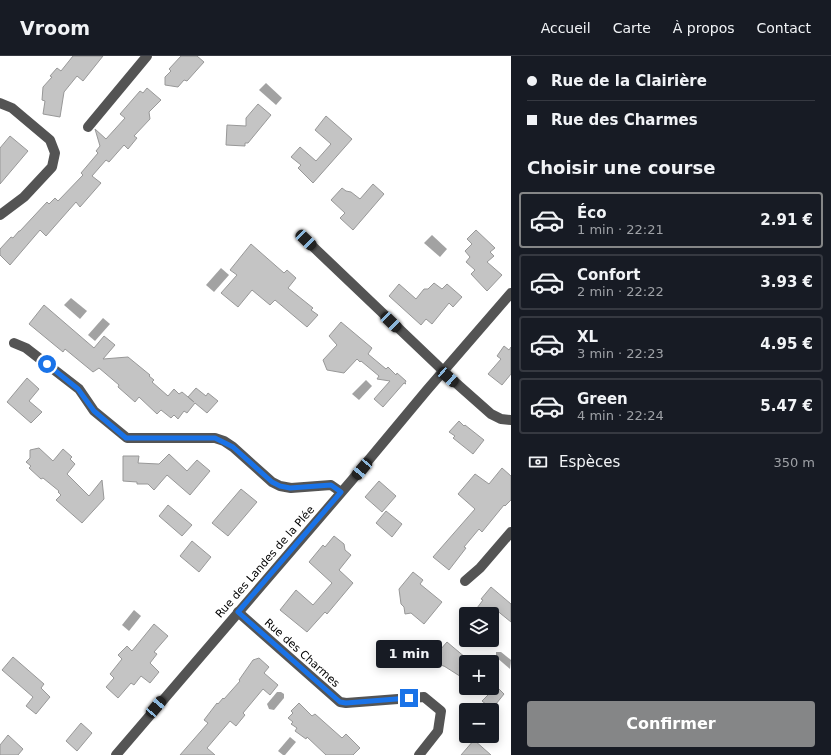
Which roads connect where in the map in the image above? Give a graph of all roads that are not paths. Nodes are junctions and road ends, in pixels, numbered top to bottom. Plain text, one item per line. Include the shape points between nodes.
1 (147, 56) edge
2 (0, 103) edge
3 (88, 127) dead end
4 (0, 215) edge
5 (306, 240) dead end
6 (511, 294) edge
7 (14, 343) dead end
8 (443, 372) junction
9 (511, 420) edge
10 (341, 492) junction
11 (511, 532) edge
12 (465, 581) dead end
13 (238, 612) junction
14 (116, 755) edge
15 (419, 755) edge

1 - 3 street
2 - 4 street via 12,108 50,140 55,153 52,167 24,197
5 - 8 street
6 - 8 street, Rue des Landes de la Plée
7 - 10 street via 26,348 78,389 94,411 126,438 215,438 233,447 272,482 280,486 290,488 331,485
8 - 9 street via 491,414
8 - 10 street, Rue des Landes de la Plée
10 - 13 street, Rue des Landes de la Plée
11 - 12 street via 480,568
13 - 14 street, Rue des Landes de la Plée
13 - 15 street, Rue des Charmes via 340,702 424,697 441,711 438,730

